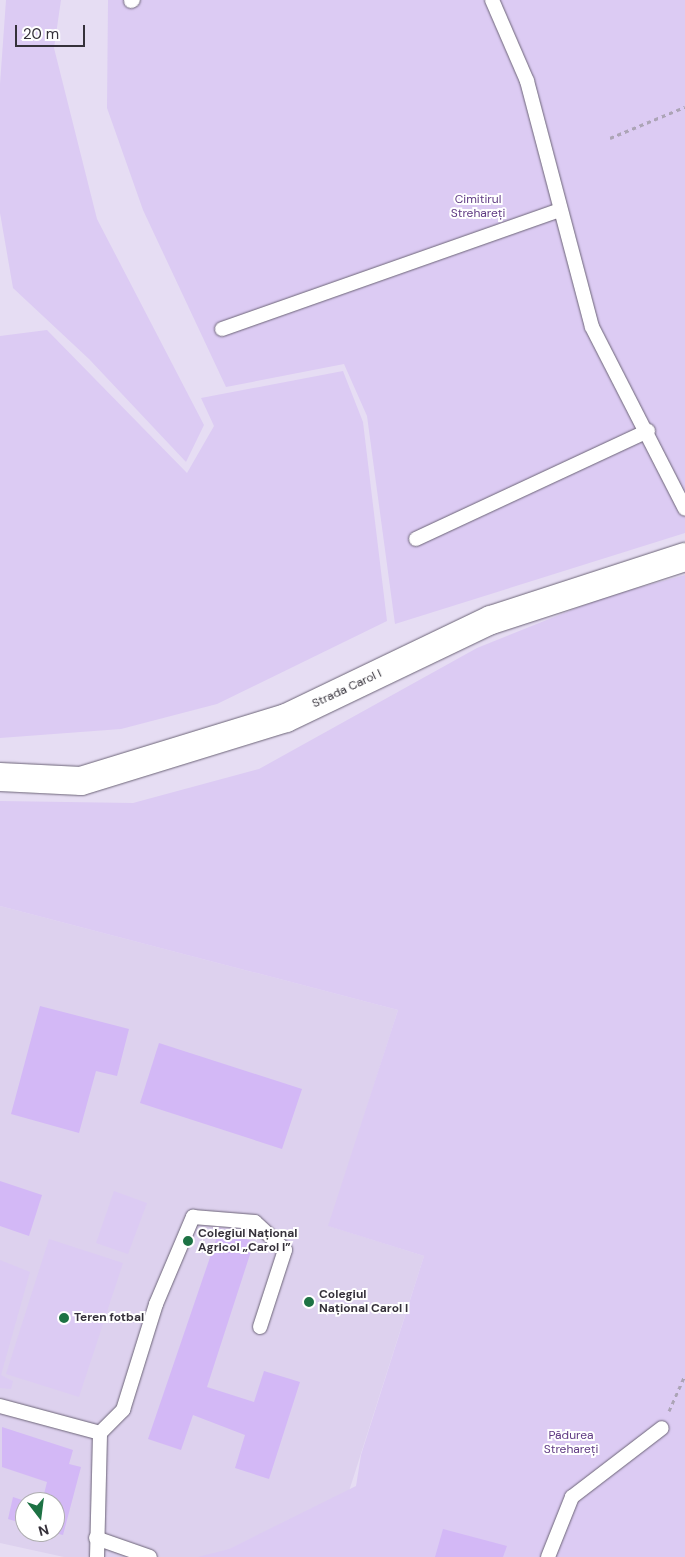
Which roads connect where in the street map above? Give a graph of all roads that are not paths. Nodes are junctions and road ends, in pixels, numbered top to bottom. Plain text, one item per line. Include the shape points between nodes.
1 (492, 0) edge
2 (560, 210) junction
3 (222, 329) dead end
4 (648, 431) junction
5 (685, 509) edge
6 (416, 539) dead end
7 (685, 557) edge
8 (0, 777) edge
9 (260, 1327) dead end
10 (0, 1406) edge
11 (662, 1428) road end
12 (100, 1433) junction
13 (96, 1538) junction
14 (97, 1557) edge
15 (150, 1557) edge
16 (548, 1557) edge

1 - 2 lane via 527,81
2 - 3 lane
2 - 4 lane via 592,327
4 - 5 lane
4 - 6 lane
7 - 8 street, Strada Carol I via 491,620 286,718 81,781
9 - 12 lane via 286,1250 255,1222 193,1217 156,1304 123,1410
10 - 12 lane
11 - 16 lane via 572,1497
12 - 13 lane
13 - 14 lane
13 - 15 lane

